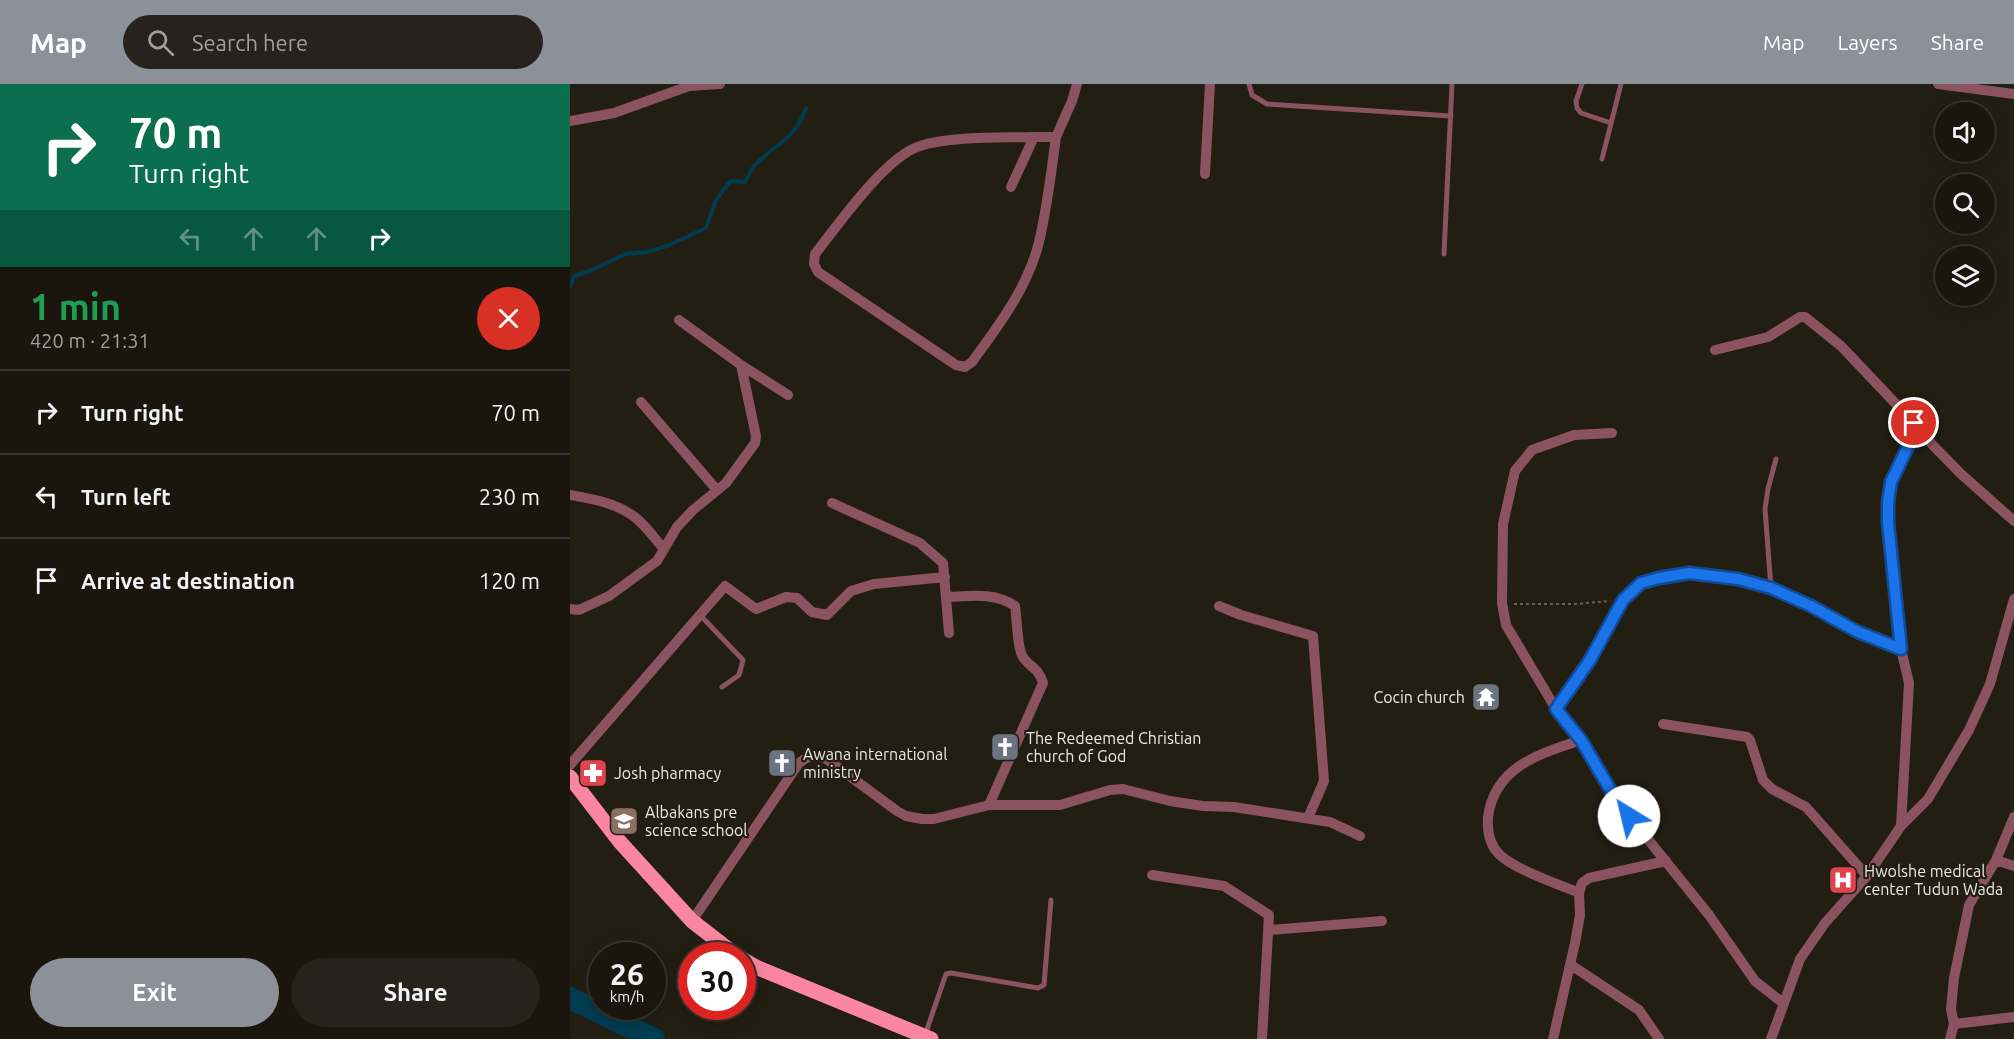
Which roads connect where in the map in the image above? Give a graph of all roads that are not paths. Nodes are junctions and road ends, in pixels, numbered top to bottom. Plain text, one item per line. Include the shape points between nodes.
1 (720, 84) edge
2 (1077, 84) edge
3 (1210, 84) edge
4 (1250, 84) edge
5 (1452, 84) edge
6 (1582, 84) edge
7 (1621, 84) edge
8 (1938, 84) edge
9 (2014, 94) edge
10 (1450, 116) junction
11 (570, 121) edge
12 (1611, 123) junction
13 (1034, 137) junction
14 (1056, 137) junction
15 (1602, 159) dead end
16 (1205, 174) dead end
17 (1011, 187) dead end
18 (1444, 254) dead end
19 (679, 320) dead end
20 (1716, 350) dead end
21 (741, 365) junction
22 (788, 396) dead end
23 (641, 402) dead end
24 (1916, 428) junction
25 (1612, 433) dead end
26 (1776, 459) dead end
27 (717, 489) junction
28 (570, 495) edge
29 (832, 503) dead end
30 (2014, 520) edge
31 (664, 549) junction
32 (945, 577) junction
33 (1771, 588) junction
34 (947, 597) junction
35 (2014, 599) edge
36 (1219, 606) dead end
37 (570, 609) edge
38 (699, 615) junction
39 (949, 633) dead end
40 (1901, 649) junction
41 (722, 687) dead end
42 (1556, 709) junction
43 (1663, 724) dead end
44 (1581, 740) junction
45 (570, 765) edge
46 (570, 777) edge
47 (989, 805) junction
48 (2014, 817) edge
49 (1308, 818) junction
50 (1901, 826) junction
51 (1360, 836) dead end
52 (1996, 860) junction
53 (1666, 861) junction
54 (2014, 866) edge
55 (1152, 875) dead end
56 (1867, 876) junction
57 (1579, 893) junction
58 (1051, 900) dead end
59 (692, 921) junction
60 (1382, 921) dead end
61 (1270, 930) junction
62 (718, 942) edge
63 (1571, 965) junction
64 (756, 967) edge
65 (1783, 1003) junction
66 (2014, 1017) edge
67 (1954, 1024) junction
68 (928, 1038) edge
69 (1262, 1039) edge
70 (1553, 1039) edge
71 (1659, 1039) edge
72 (1771, 1039) edge
73 (1950, 1039) edge

1 - 11 street via 689,86 614,113
2 - 14 street
3 - 16 street
4 - 10 lane via 1252,95 1267,104
5 - 10 lane
6 - 12 lane via 1577,108
7 - 12 lane
8 - 9 street
10 - 18 lane
12 - 15 lane
13 - 14 street
13 - 14 street via 962,139 918,146 887,166 815,254 818,273 956,365 965,367 1011,306 1024,280 1037,247
13 - 17 street
19 - 21 street
20 - 24 street via 1768,337 1800,317 1805,318 1840,345
21 - 22 street
21 - 27 street via 755,443 726,483
23 - 27 street
24 - 30 street via 1960,474
24 - 40 street via 1891,482 1888,502
25 - 42 street via 1574,435 1532,450 1515,471 1503,524 1502,603 1506,625
26 - 33 lane via 1765,509
27 - 31 street via 677,527
28 - 31 street via 620,508 637,519
29 - 32 street via 921,543 943,562
31 - 37 street via 657,561 609,596 579,610
32 - 34 street
32 - 38 street via 874,584 851,591 827,615 812,612 797,598 786,597 756,609 725,586
33 - 40 street
33 - 42 street via 1689,573 1641,583 1623,600 1590,660
34 - 39 street
34 - 47 street via 995,596 1015,606 1021,654 1037,669 1043,683
35 - 50 street via 1990,684 1969,730 1928,800
36 - 49 street via 1313,636 1324,781
38 - 41 lane via 743,660 739,675
38 - 45 street
40 - 50 street via 1909,702
42 - 44 street
43 - 56 street via 1747,737 1762,780 1806,807
44 - 53 street via 1617,801
44 - 57 street via 1532,757 1506,777 1494,795 1487,835 1500,855
46 - 59 main road via 620,842
47 - 49 street via 1060,805 1123,789 1170,801
47 - 59 street via 934,819 906,816 825,758 807,757 799,763
48 - 52 street
49 - 51 street via 1330,822
50 - 56 street
52 - 54 street
52 - 67 street via 1969,905 1954,978
53 - 57 street via 1588,878
53 - 65 street via 1755,981
55 - 61 street via 1224,886 1269,915
56 - 65 street via 1825,923 1800,959
57 - 63 street via 1580,915
58 - 68 lane via 1044,985 1038,988 946,974
59 - 62 main road
60 - 61 street
61 - 69 street
63 - 70 street
63 - 71 street via 1639,1010
64 - 68 main road
65 - 72 street
66 - 67 street
67 - 73 street

